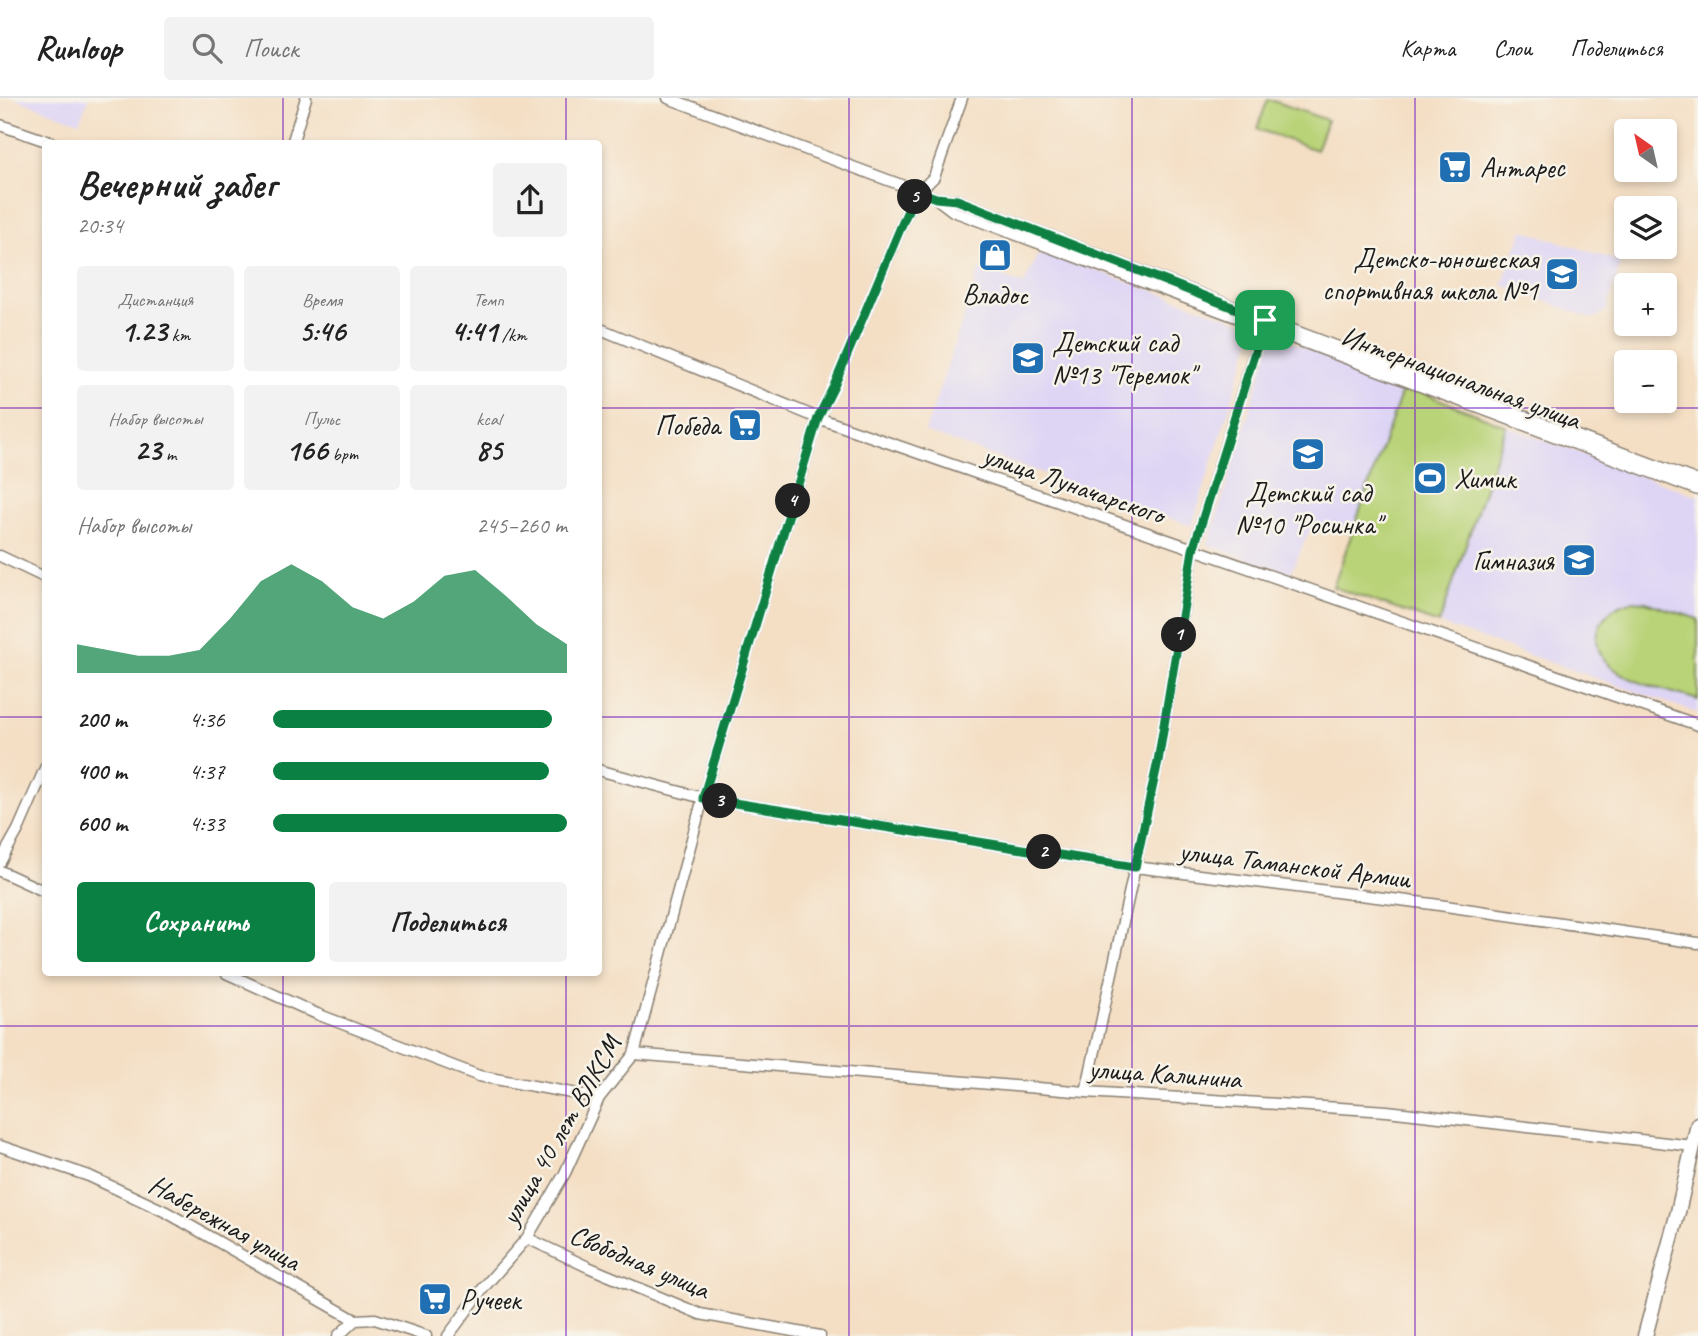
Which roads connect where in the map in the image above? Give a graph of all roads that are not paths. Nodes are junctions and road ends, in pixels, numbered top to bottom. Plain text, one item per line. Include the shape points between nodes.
1 (306, 98) edge
2 (668, 98) edge
3 (962, 98) edge
4 (0, 125) edge
5 (43, 140) edge
6 (293, 140) edge
7 (919, 192) junction
8 (1264, 324) junction
9 (602, 330) edge
10 (818, 418) junction
11 (1698, 481) edge
12 (1698, 490) edge
13 (1193, 550) junction
14 (0, 556) edge
15 (42, 576) edge
16 (1698, 725) edge
17 (602, 771) edge
18 (42, 775) edge
19 (703, 798) junction
20 (0, 862) edge
21 (1135, 867) junction
22 (0, 871) edge
23 (42, 890) edge
24 (1698, 943) edge
25 (233, 976) edge
26 (634, 1055) junction
27 (1086, 1092) junction
28 (599, 1098) junction
29 (1698, 1125) edge
30 (0, 1146) edge
31 (1693, 1146) junction
32 (1698, 1176) edge
33 (1678, 1212) junction
34 (527, 1238) junction
35 (355, 1320) junction
36 (338, 1336) edge
37 (426, 1336) edge
38 (448, 1336) edge
39 (820, 1336) edge
40 (1645, 1336) edge

1 - 6 street
2 - 7 street, Интернациональная улица
3 - 7 street, улица 40 лет ВЛКСМ via 934,177
4 - 5 street
7 - 8 street, Интернациональная улица via 953,211
7 - 10 street, улица 40 лет ВЛКСМ
8 - 11 street, Интернациональная улица
8 - 12 street, Интернациональная улица
8 - 13 street
9 - 10 street, улица Луначарского
10 - 13 street, улица Луначарского
10 - 19 street, улица 40 лет ВЛКСМ
13 - 16 street, улица Луначарского
13 - 21 street via 1158,761
14 - 15 street
17 - 19 street, улица Таманской Армии
18 - 20 street
19 - 21 street, улица Таманской Армии
19 - 26 street, улица 40 лет ВЛКСМ
21 - 24 street, улица Таманской Армии
21 - 27 street
22 - 23 street
25 - 28 street via 479,1076
26 - 27 street, улица Калинина
26 - 28 street, улица 40 лет ВЛКСМ
27 - 31 street, улица Калинина via 1387,1111
28 - 34 street, улица 40 лет ВЛКСМ via 565,1173
29 - 31 main road
30 - 35 street, Набережная улица via 89,1176 166,1212
31 - 33 main road
32 - 33 main road
33 - 40 main road
34 - 38 street, улица 40 лет ВЛКСМ
34 - 39 street, Свободная улица via 700,1314
35 - 36 street
35 - 37 street, Набережная улица via 375,1319

